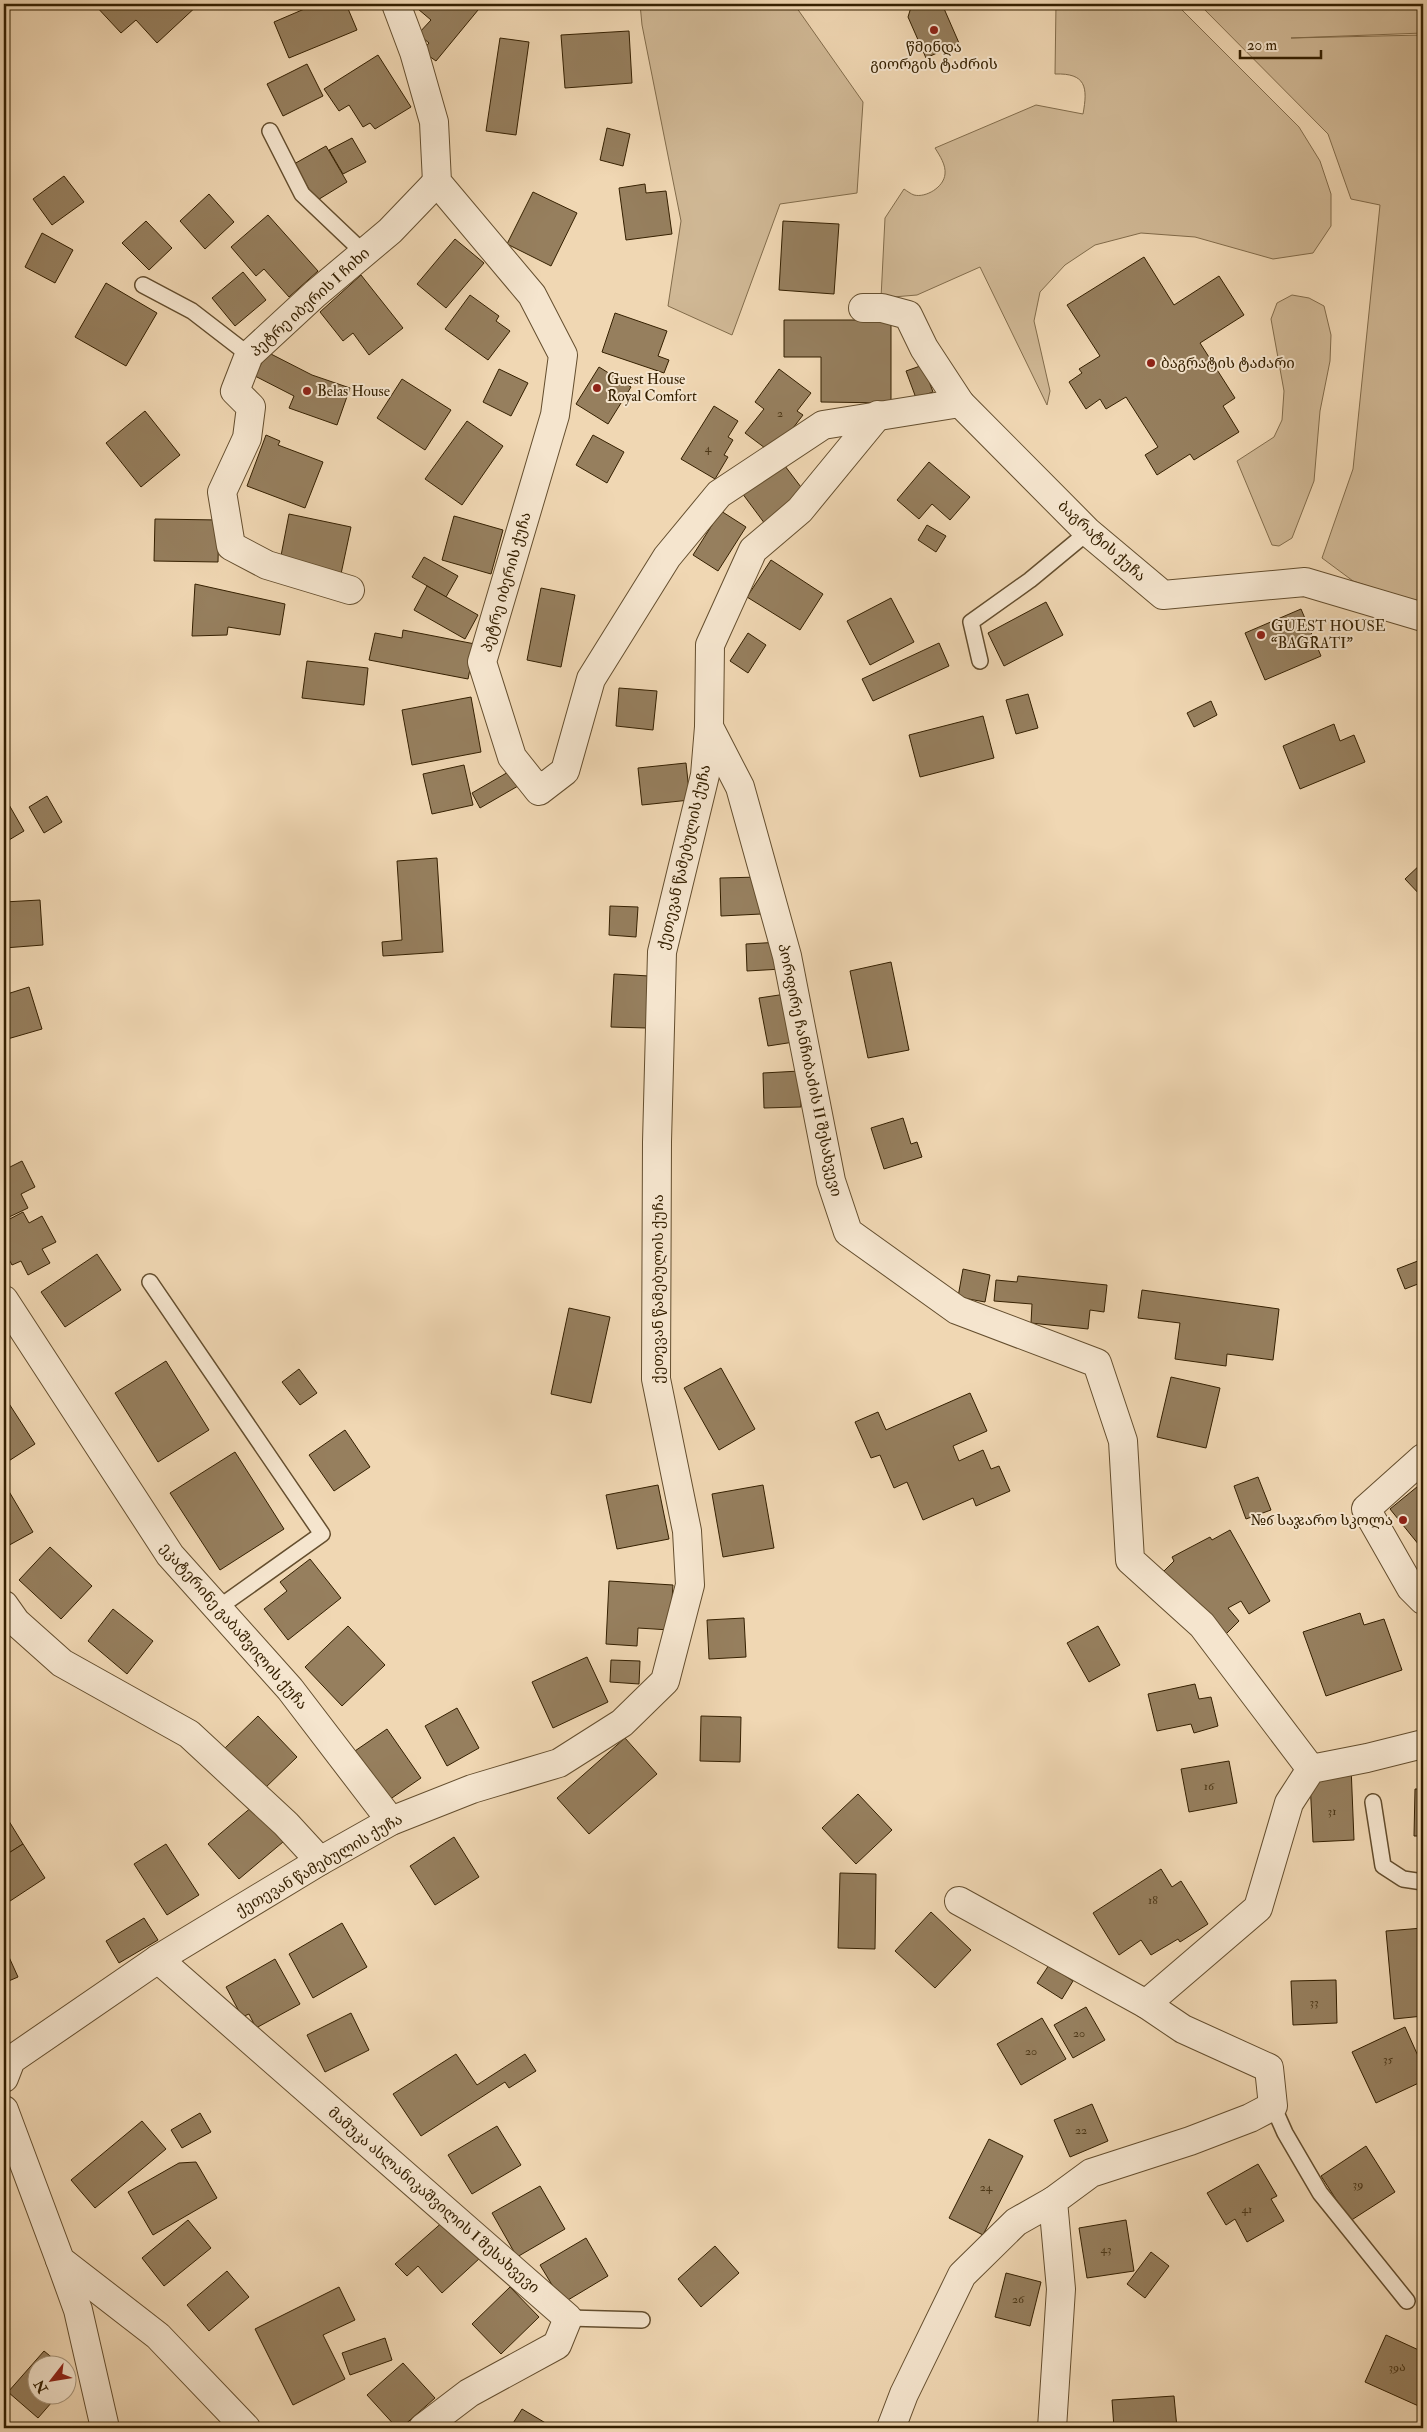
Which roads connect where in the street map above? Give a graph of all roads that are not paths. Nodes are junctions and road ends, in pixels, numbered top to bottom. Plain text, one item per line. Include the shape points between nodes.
1 (396, 4) edge
2 (270, 131) dead end
3 (437, 182) junction
4 (364, 252) junction
5 (143, 285) dead end
6 (863, 308) dead end
7 (249, 355) junction
8 (960, 403) junction
9 (878, 415) junction
10 (1088, 532) junction
11 (350, 590) dead end
12 (1423, 617) edge
13 (980, 661) dead end
14 (709, 727) junction
15 (150, 1282) dead end
16 (4, 1300) edge
17 (1423, 1458) edge
18 (1423, 1600) edge
19 (4, 1606) edge
20 (218, 1608) junction
21 (1423, 1744) edge
22 (1311, 1769) junction
23 (1373, 1802) dead end
24 (392, 1821) junction
25 (320, 1861) junction
26 (1423, 1882) edge
27 (959, 1901) dead end
28 (158, 1959) junction
29 (1146, 2004) junction
30 (4, 2078) edge
31 (1273, 2106) junction
32 (4, 2110) edge
33 (1053, 2201) junction
34 (60, 2260) junction
35 (1407, 2301) dead end
36 (568, 2318) junction
37 (642, 2320) dead end
38 (105, 2428) edge
39 (246, 2428) edge
40 (423, 2428) edge
41 (891, 2428) edge
42 (1052, 2428) edge

1 - 3 street via 434,122
2 - 4 lane via 302,194
3 - 4 street, პეტრე იბერის I ჩიხი via 390,231
3 - 9 street, პეტრე იბერის ქუჩა via 532,295 563,355 555,415 482,662 512,757 538,790 565,771 591,679 667,557 719,494 823,425
4 - 7 street, პეტრე იბერის I ჩიხი
5 - 7 lane via 192,311
6 - 8 street, ბაგრატის ქუჩა via 882,308 908,315 924,348
7 - 11 street, პეტრე იბერის I ჩიხი via 235,392 251,407 247,438 222,492 231,546 268,565
8 - 9 street, პეტრე იბერის ქუჩა
8 - 10 street, ბაგრატის ქუჩა
9 - 14 street, ქეთევან წამებულის ქუჩა via 800,510 753,550 710,645
10 - 12 street, ბაგრატის ქუჩა via 1163,595 1305,582
10 - 13 lane via 1030,580 971,622
14 - 22 street, პორფირე ჩანჩიბაძის II შესახვევი via 740,787 787,956 831,1181 848,1232 957,1310 1097,1363 1123,1441 1130,1560 1202,1625
14 - 24 street, ქეთევან წამებულის ქუჩა via 705,775 662,952 656,1379 686,1531 690,1585 665,1681 622,1723 559,1763 472,1789
15 - 20 lane via 322,1534
16 - 20 street, ეკატერინე გაბაშვილის ქუჩა via 170,1555
17 - 18 street via 1366,1509 1411,1588
19 - 25 street via 16,1622 62,1662 188,1734 286,1824
20 - 24 street, ეკატერინე გაბაშვილის ქუჩა via 290,1689
21 - 22 street
22 - 29 street via 1289,1803 1258,1908
23 - 26 lane via 1383,1866 1403,1879
24 - 25 street, ქეთევან წამებულის ქუჩა
25 - 28 street, ქეთევან წამებულის ქუჩა
27 - 29 street
28 - 30 street, ქეთევან წამებულის ქუჩა via 11,2060
28 - 36 street, მამუკა ასლანიკაშვილის I შესახვევი
29 - 31 street via 1183,2029 1269,2068
31 - 33 street via 1190,2141 1091,2173
31 - 35 lane via 1320,2193
32 - 34 street
33 - 41 street via 1016,2222 962,2275 904,2394
33 - 42 street via 1062,2289
34 - 38 street via 78,2310
34 - 39 street via 158,2336
36 - 37 lane
36 - 40 street via 557,2345 469,2393

